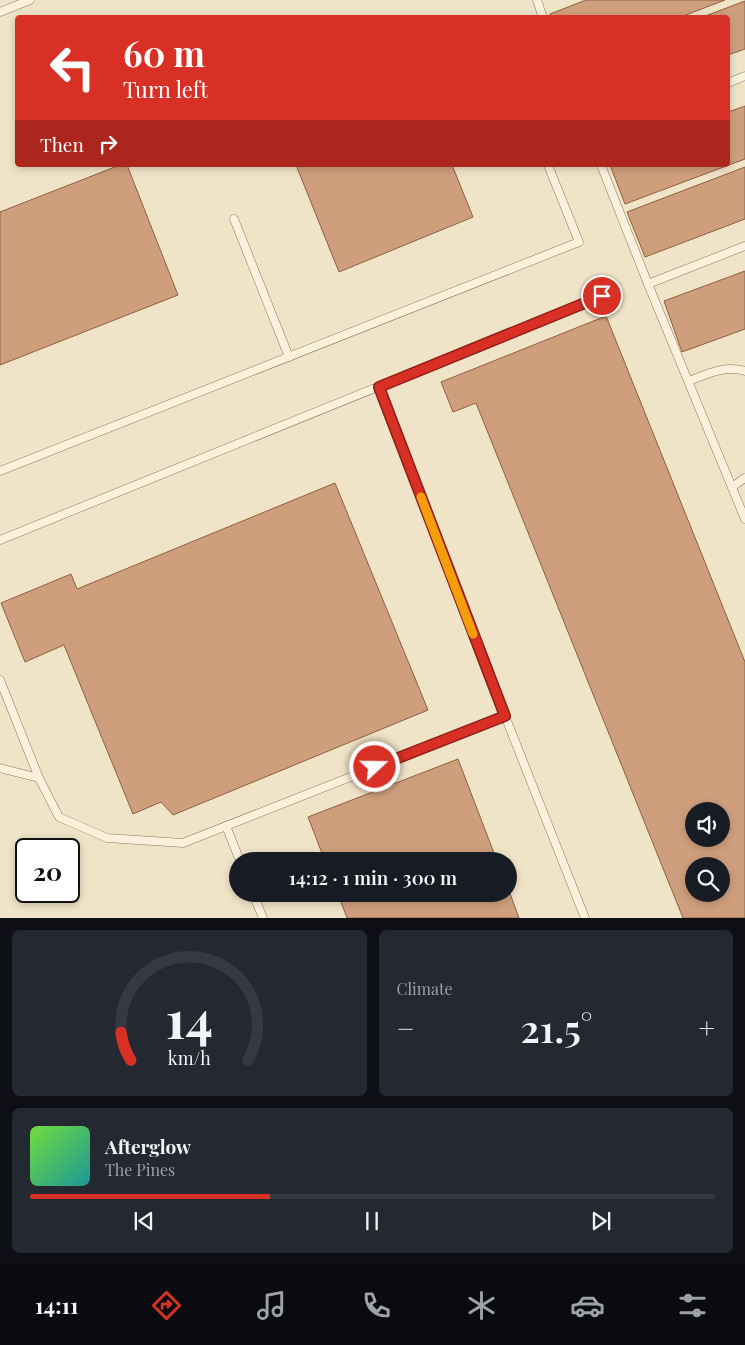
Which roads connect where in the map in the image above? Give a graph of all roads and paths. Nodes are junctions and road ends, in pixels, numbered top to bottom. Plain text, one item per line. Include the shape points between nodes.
1 (30, 0) edge
2 (537, 0) edge
3 (0, 12) edge
4 (543, 15) edge
5 (745, 76) edge
6 (730, 81) edge
7 (549, 167) edge
8 (602, 167) edge
9 (234, 219) dead end
10 (745, 246) edge
11 (648, 284) junction
12 (602, 296) dead end
13 (289, 357) junction
14 (745, 371) edge
15 (689, 381) junction
16 (379, 387) junction
17 (0, 471) edge
18 (745, 478) edge
19 (732, 487) junction
20 (745, 518) edge
21 (0, 540) edge
22 (0, 680) edge
23 (505, 716) junction
24 (0, 768) edge
25 (39, 778) junction
26 (226, 826) junction
27 (236, 852) edge
28 (257, 902) edge
29 (263, 918) edge
30 (585, 918) edge

1 - 3 lane
2 - 4 lane
5 - 6 lane
7 - 13 lane via 579,242
8 - 11 lane
9 - 13 lane
10 - 11 lane
11 - 15 lane
12 - 16 lane
13 - 17 lane
14 - 15 lane via 736,368 717,370
15 - 19 lane
16 - 21 lane
16 - 23 lane
18 - 19 lane
19 - 20 lane
22 - 25 lane
23 - 26 lane
23 - 30 lane
24 - 25 lane
25 - 26 lane via 59,817 106,838 184,842
26 - 27 lane
28 - 29 lane

